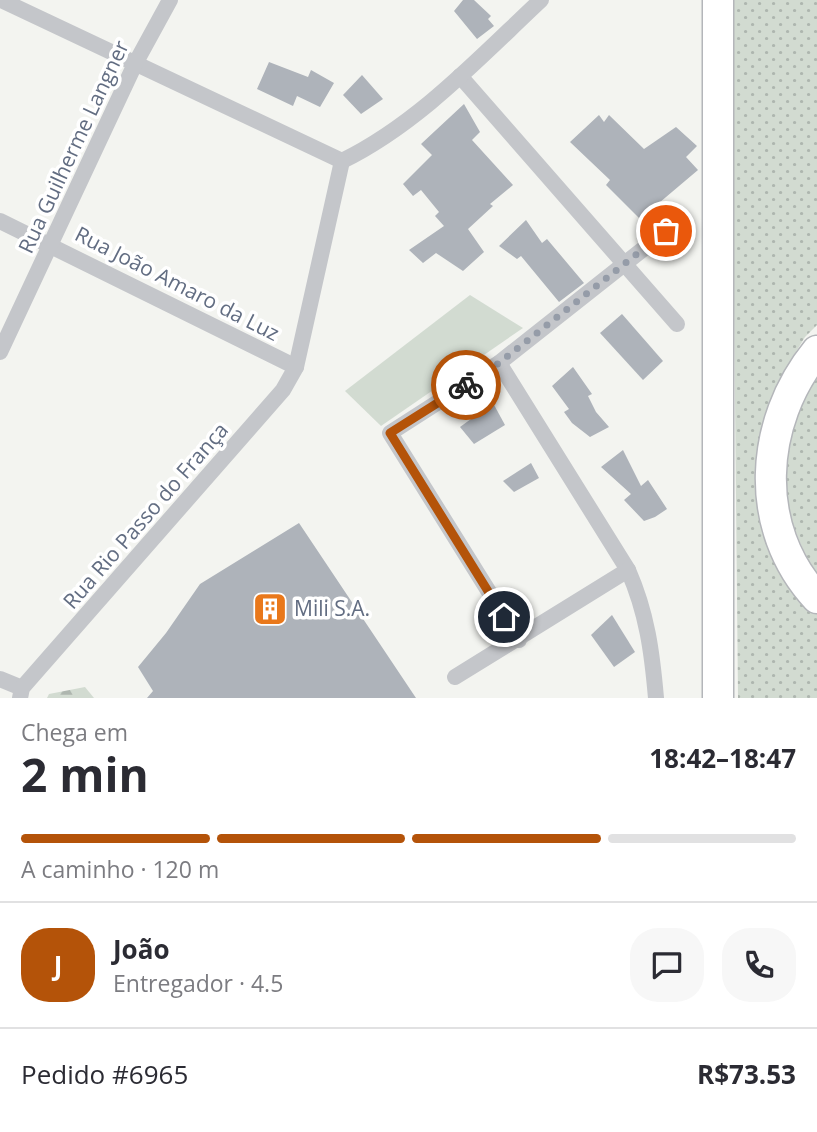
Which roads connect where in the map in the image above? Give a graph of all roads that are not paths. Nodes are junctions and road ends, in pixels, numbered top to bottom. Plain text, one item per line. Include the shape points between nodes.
1 (1, 0) edge
2 (170, 0) edge
3 (541, 0) edge
4 (718, 0) edge
5 (135, 64) junction
6 (460, 76) junction
7 (342, 161) junction
8 (0, 221) edge
9 (666, 231) dead end
10 (51, 244) junction
11 (624, 264) junction
12 (677, 324) dead end
13 (817, 351) edge
14 (0, 352) edge
15 (499, 363) junction
16 (296, 367) junction
17 (628, 570) junction
18 (817, 598) edge
19 (519, 640) junction
20 (455, 677) dead end
21 (0, 679) edge
22 (21, 693) edge
23 (656, 698) edge
24 (718, 698) edge

1 - 5 street
2 - 5 street, Rua Guilherme Langner
3 - 6 street
4 - 24 highway
5 - 7 street
5 - 10 street, Rua Guilherme Langner
6 - 7 street via 377,144
6 - 11 street
7 - 16 street, Rua Rio Passo do França
8 - 10 street, Rua João Amaro da Luz
9 - 11 street
10 - 14 street, Rua Guilherme Langner
10 - 16 street, Rua João Amaro da Luz
11 - 12 street
11 - 15 street
13 - 18 highway via 789,391 781,412 770,480 788,556
15 - 17 street
15 - 19 street via 390,433
16 - 22 street, Rua Rio Passo do França via 283,390
17 - 19 street
17 - 23 street via 652,639
19 - 20 street
21 - 22 street

